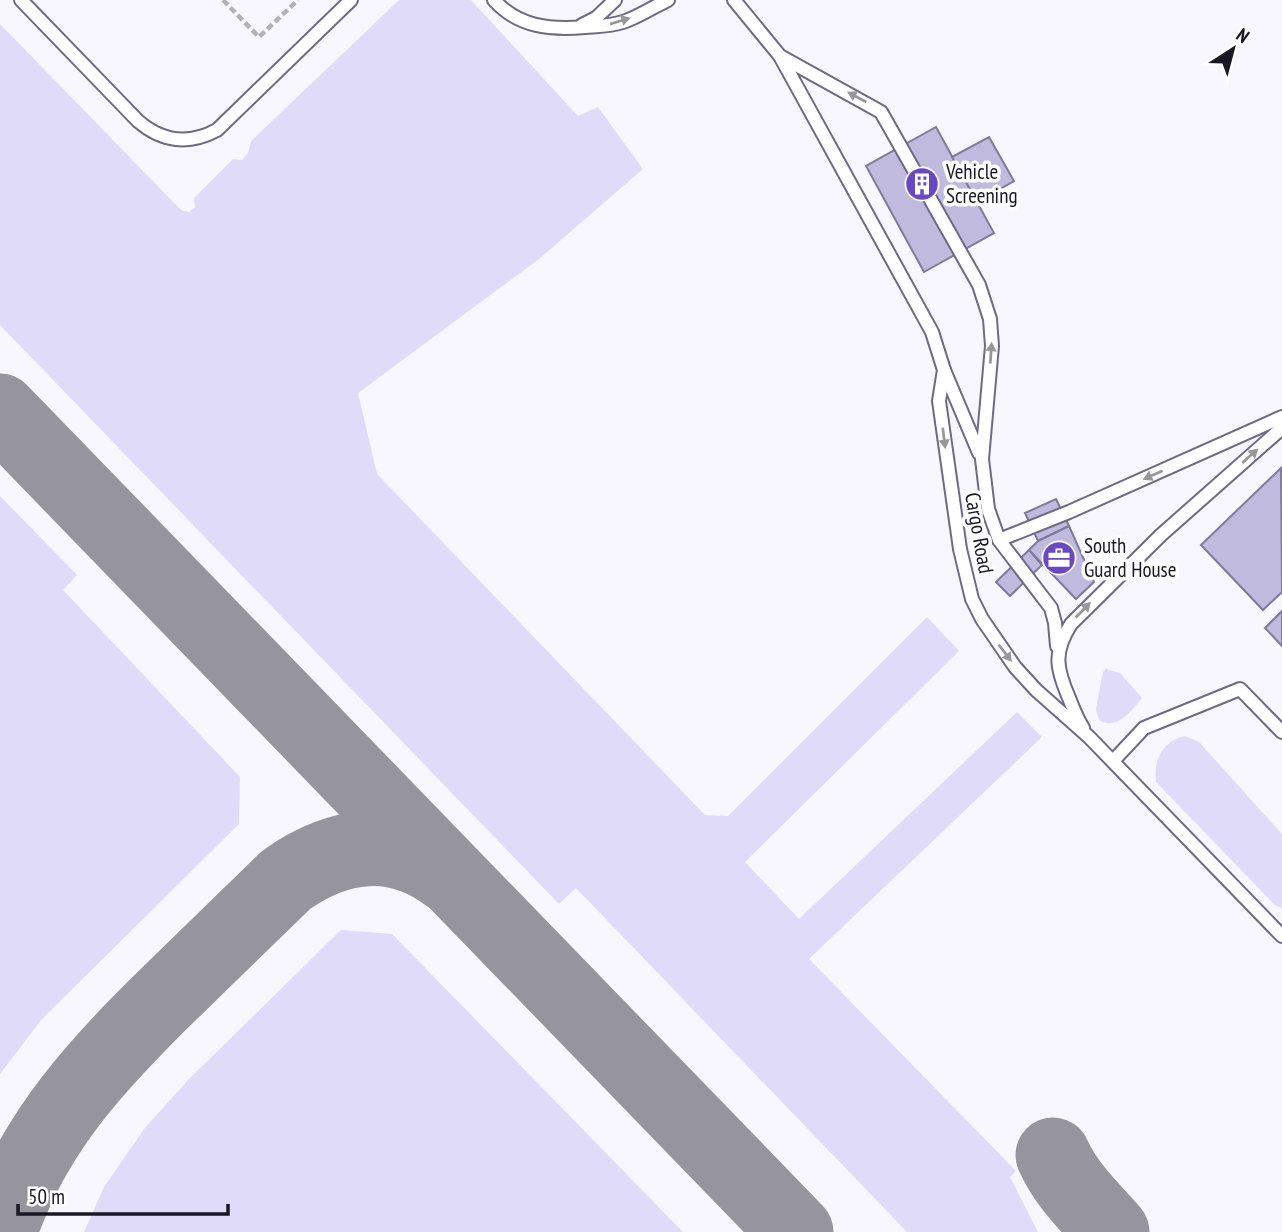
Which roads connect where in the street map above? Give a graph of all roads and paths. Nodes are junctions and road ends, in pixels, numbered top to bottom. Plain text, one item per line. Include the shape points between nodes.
1 (21, 0) edge
2 (223, 0) edge
3 (298, 0) edge
4 (351, 0) edge
5 (494, 0) edge
6 (615, 0) edge
7 (668, 0) edge
8 (720, 0) edge
9 (734, 0) edge
10 (752, 20) junction
11 (568, 28) junction
12 (780, 56) junction
13 (944, 370) junction
14 (1282, 417) edge
15 (1282, 428) edge
16 (982, 459) junction
17 (999, 540) junction
18 (1058, 654) junction
19 (1282, 732) edge
20 (1089, 737) junction
21 (1113, 761) junction
22 (1282, 936) edge

1 - 4 lane via 138,121 157,135 179,141 217,130
2 - 3 path via 259,37
5 - 11 lane via 520,21
6 - 11 lane via 596,18
11 -> 7 lane via 623,22
8 - 10 lane
9 - 10 lane
10 - 12 lane
12 - 13 lane, Cargo Road via 932,332
16 -> 12 lane via 992,346 990,319 979,285 881,112
13 - 16 lane
13 -> 20 lane, Cargo Road via 939,401 972,599 1015,667
14 -> 17 lane
18 -> 15 lane via 1070,624 1097,596
16 - 17 lane via 988,509
17 - 18 lane via 1051,608
18 - 20 lane via 1061,680
19 - 21 lane via 1240,689 1144,728
20 - 21 lane, Cargo Road
21 - 22 lane, Cargo Road

